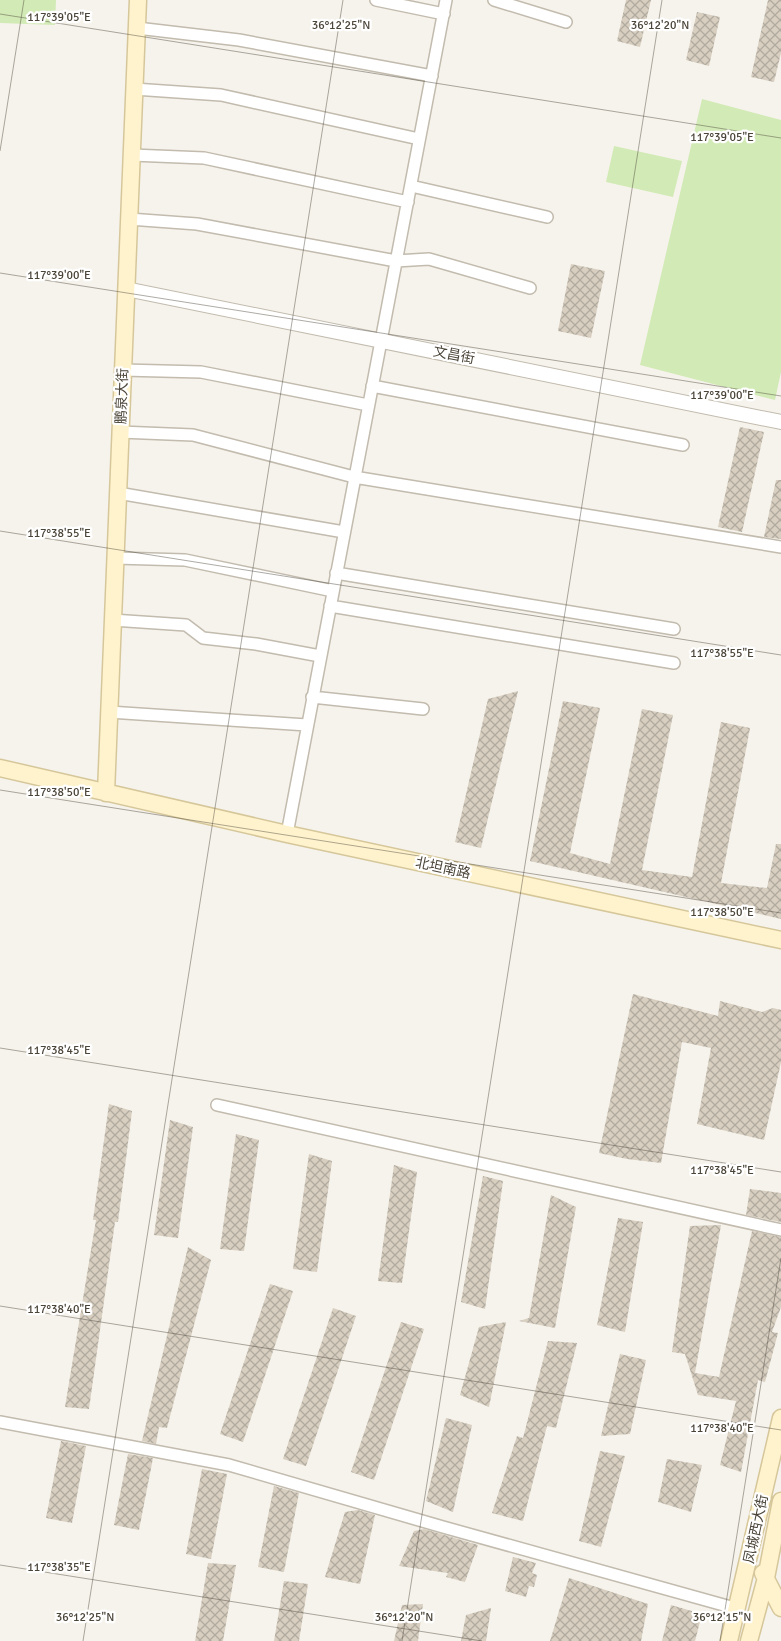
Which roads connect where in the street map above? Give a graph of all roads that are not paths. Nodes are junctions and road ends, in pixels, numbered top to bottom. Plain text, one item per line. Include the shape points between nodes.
1 (138, 0) edge
2 (376, 0) edge
3 (446, 0) edge
4 (494, 0) edge
5 (444, 14) junction
6 (566, 22) dead end
7 (137, 28) junction
8 (432, 76) junction
9 (134, 89) junction
10 (420, 139) junction
11 (132, 155) junction
12 (410, 186) junction
13 (408, 202) junction
14 (547, 216) dead end
15 (129, 219) junction
16 (396, 261) junction
17 (530, 288) dead end
18 (126, 289) junction
19 (123, 370) junction
20 (372, 386) junction
21 (368, 405) junction
22 (781, 422) edge
23 (120, 432) junction
24 (683, 446) dead end
25 (354, 477) junction
26 (118, 493) junction
27 (344, 532) junction
28 (781, 546) edge
29 (115, 558) junction
30 (336, 573) junction
31 (333, 591) junction
32 (330, 606) junction
33 (112, 620) junction
34 (674, 629) dead end
35 (320, 656) junction
36 (674, 663) dead end
37 (312, 697) junction
38 (423, 709) dead end
39 (109, 712) junction
40 (307, 725) junction
41 (0, 768) edge
42 (106, 793) junction
43 (287, 834) junction
44 (781, 940) edge
45 (217, 1105) dead end
46 (781, 1230) edge
47 (781, 1418) edge
48 (0, 1422) edge
49 (777, 1446) edge
50 (781, 1501) edge
51 (752, 1548) junction
52 (766, 1578) junction
53 (781, 1608) edge
54 (738, 1609) junction
55 (729, 1641) edge
56 (748, 1641) edge

1 - 7 main road, 鹏泉大街
2 - 5 street
3 - 5 street
4 - 6 street
5 - 8 street
7 - 8 street via 239,40
7 - 9 main road, 鹏泉大街
8 - 10 street
9 - 10 street via 221,95
9 - 11 main road, 鹏泉大街
10 - 12 street
11 - 13 street via 204,158
11 - 15 main road, 鹏泉大街
12 - 13 street
12 - 14 street
13 - 16 street
15 - 16 street via 198,224
15 - 18 main road, 鹏泉大街
16 - 17 street via 429,258
16 - 20 street
18 - 19 main road, 鹏泉大街
18 - 22 street, 文昌街
19 - 21 street via 201,372
19 - 23 main road, 鹏泉大街
20 - 21 street
20 - 24 street
21 - 25 street
23 - 25 street via 193,435
23 - 26 main road, 鹏泉大街
25 - 27 street
25 - 28 street
26 - 27 street
26 - 29 main road, 鹏泉大街
27 - 30 street
29 - 31 street via 185,560
29 - 33 main road, 鹏泉大街
30 - 31 street
30 - 34 street
31 - 32 street
32 - 35 street
32 - 36 street
33 - 35 street via 186,625 203,638
33 - 39 main road, 鹏泉大街
35 - 37 street
37 - 38 street
37 - 40 street
39 - 40 street
39 - 42 main road, 鹏泉大街
40 - 43 street
41 - 42 main road, 北坦南路
42 - 43 main road, 北坦南路
43 - 44 main road, 北坦南路
45 - 46 street
47 - 49 main road, 凤城西大街
48 - 54 street via 229,1465
49 - 51 main road, 凤城西大街
50 - 52 main road, 凤城西大街
51 - 52 main road
51 - 54 main road, 凤城西大街
52 - 53 main road
52 - 56 main road, 凤城西大街
54 - 55 main road, 凤城西大街

